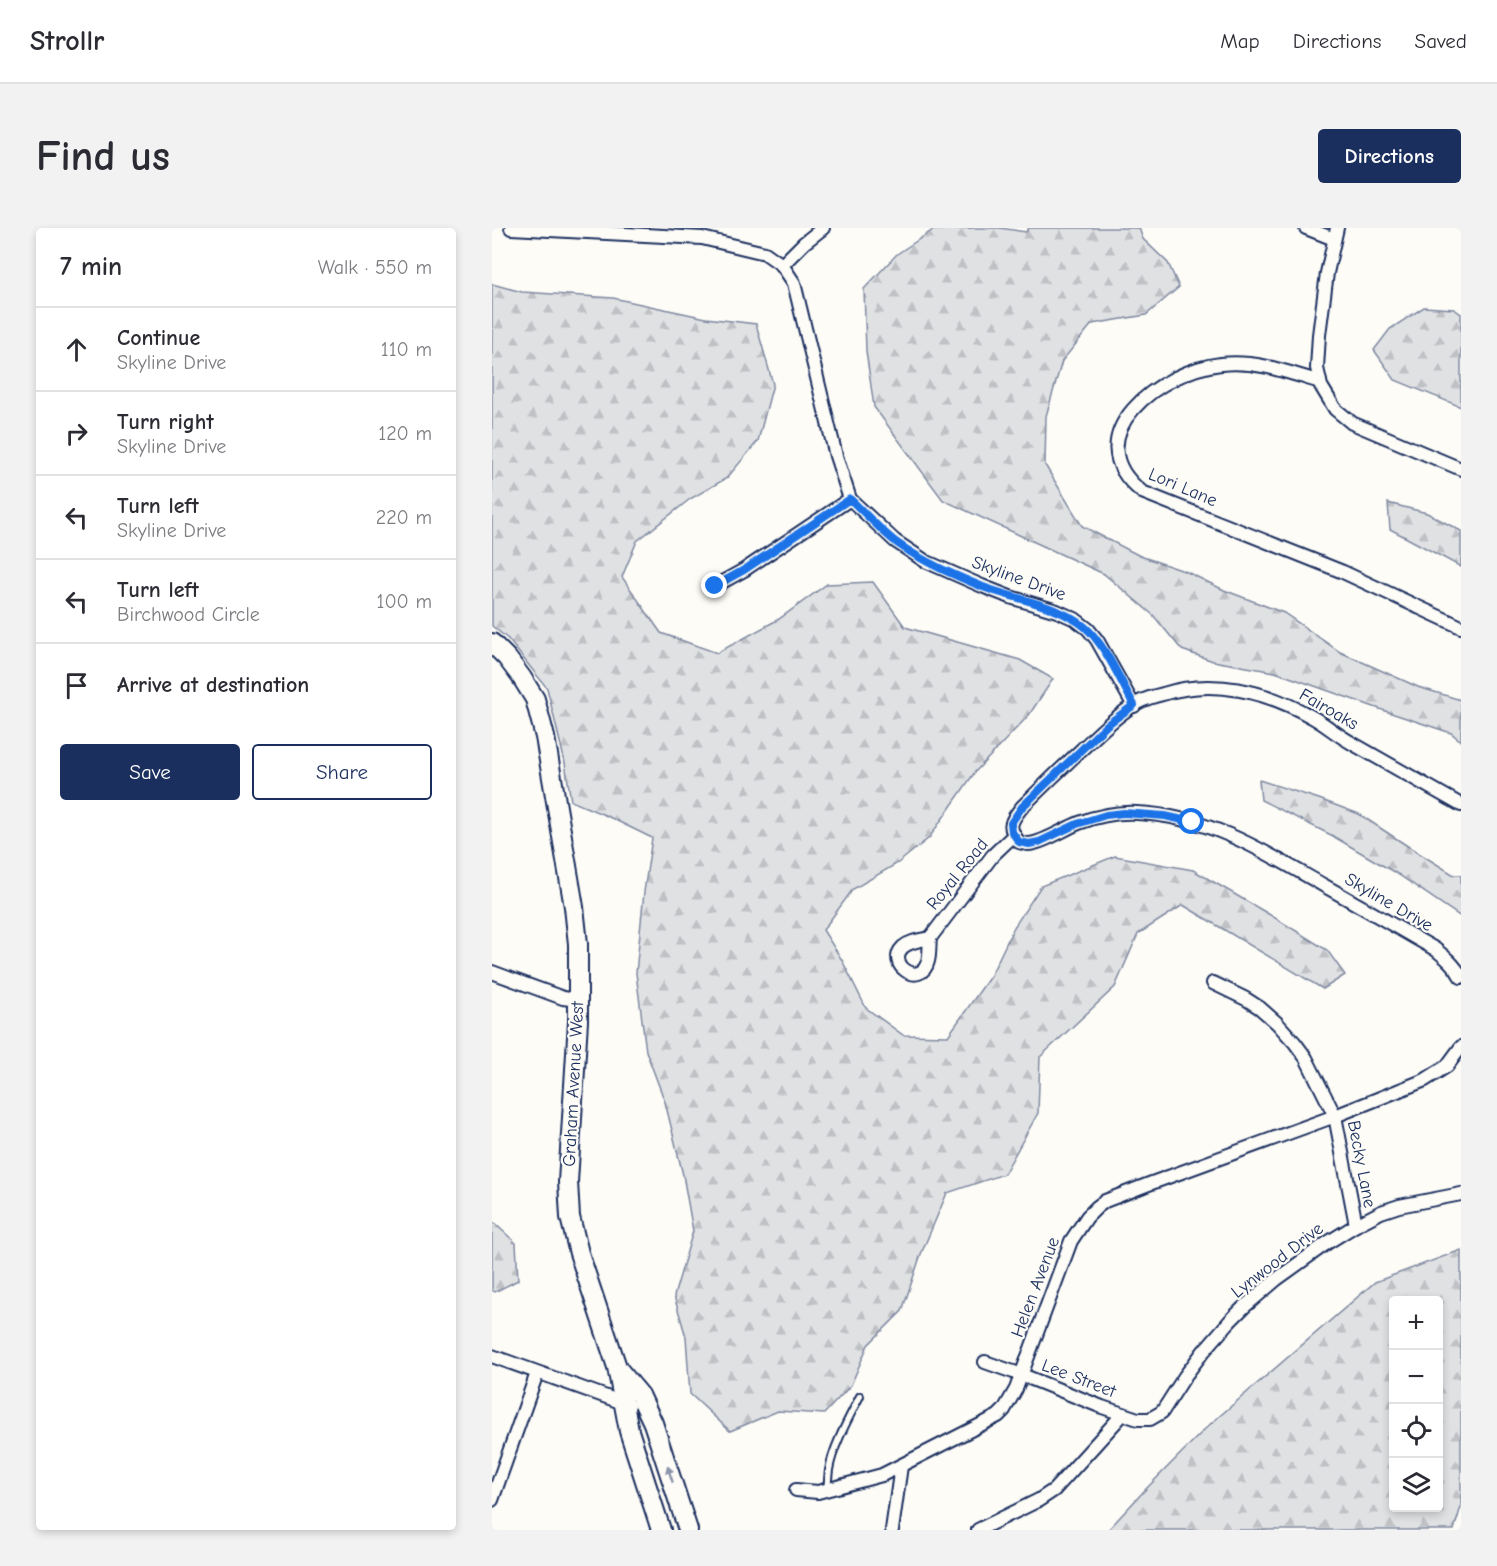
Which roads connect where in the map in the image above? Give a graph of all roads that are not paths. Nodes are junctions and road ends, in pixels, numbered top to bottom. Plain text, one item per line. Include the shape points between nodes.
1 (511, 228) edge
2 (823, 228) edge
3 (1306, 228) edge
4 (703, 233) edge
5 (1336, 234) edge
6 (783, 265) junction
7 (1320, 382) junction
8 (1461, 468) edge
9 (850, 499) junction
10 (715, 586) dead end
11 (1461, 627) edge
12 (492, 643) edge
13 (1134, 705) junction
14 (1461, 806) edge
15 (1014, 835) junction
16 (930, 938) dead end
17 (492, 972) edge
18 (1461, 977) edge
19 (1213, 983) dead end
20 (578, 1000) junction
21 (1461, 1047) edge
22 (1335, 1116) junction
23 (1461, 1194) edge
24 (1356, 1225) junction
25 (492, 1356) edge
26 (985, 1362) dead end
27 (617, 1367) junction
28 (537, 1373) junction
29 (1022, 1375) junction
30 (860, 1396) dead end
31 (623, 1404) junction
32 (647, 1410) junction
33 (1123, 1414) junction
34 (901, 1466) junction
35 (795, 1490) dead end
36 (827, 1490) junction
37 (492, 1500) edge
38 (661, 1530) edge
39 (688, 1530) edge
40 (892, 1530) edge
41 (978, 1530) edge

1 - 4 street
2 - 6 street
3 - 5 street
4 - 6 street via 765,253
5 - 7 street via 1319,335
6 - 9 street, Skyline Drive via 794,283
7 - 8 street via 1335,409 1352,423
7 - 11 street, Lori Lane via 1256,363 1222,363 1178,376 1147,396 1124,421 1116,445 1122,471 1142,492 1343,572
9 - 10 street
9 - 13 street, Skyline Drive via 895,541 925,561 1075,619 1097,640
12 - 20 street, Graham Avenue West via 534,699 545,737 574,907
13 - 14 street, Fairoaks via 1193,687 1226,687 1253,693 1312,717
13 - 15 street via 1108,724 1022,807 1011,823
15 - 16 street, Royal Road via 993,855
15 - 18 street, Skyline Drive via 1019,842 1029,844 1077,824 1124,813 1165,816 1222,831 1435,949
17 - 20 street
19 - 22 street, Becky Lane via 1246,999 1277,1023 1306,1058
20 - 27 street, Graham Avenue West via 568,1201 577,1246
21 - 22 street via 1447,1066 1425,1080
22 - 24 street, Becky Lane
22 - 29 street, Helen Avenue via 1105,1201 1086,1216 1071,1241
23 - 24 street, Lynwood Drive via 1399,1206
24 - 33 street, Lynwood Drive via 1277,1279 1244,1307 1203,1352 1162,1412 1142,1419
25 - 28 street
26 - 29 street, Lee Street
27 - 31 street, Graham Avenue West
27 - 32 street
28 - 31 street
28 - 37 street
29 - 33 street, Lee Street
29 - 34 street, Helen Avenue via 998,1416
30 - 36 lane via 837,1446
31 - 32 street
31 - 38 street, Graham Avenue West
39 -> 32 street
33 - 41 street via 1054,1490
34 - 36 street, Helen Avenue
34 - 40 street
35 - 36 street, Helen Avenue

